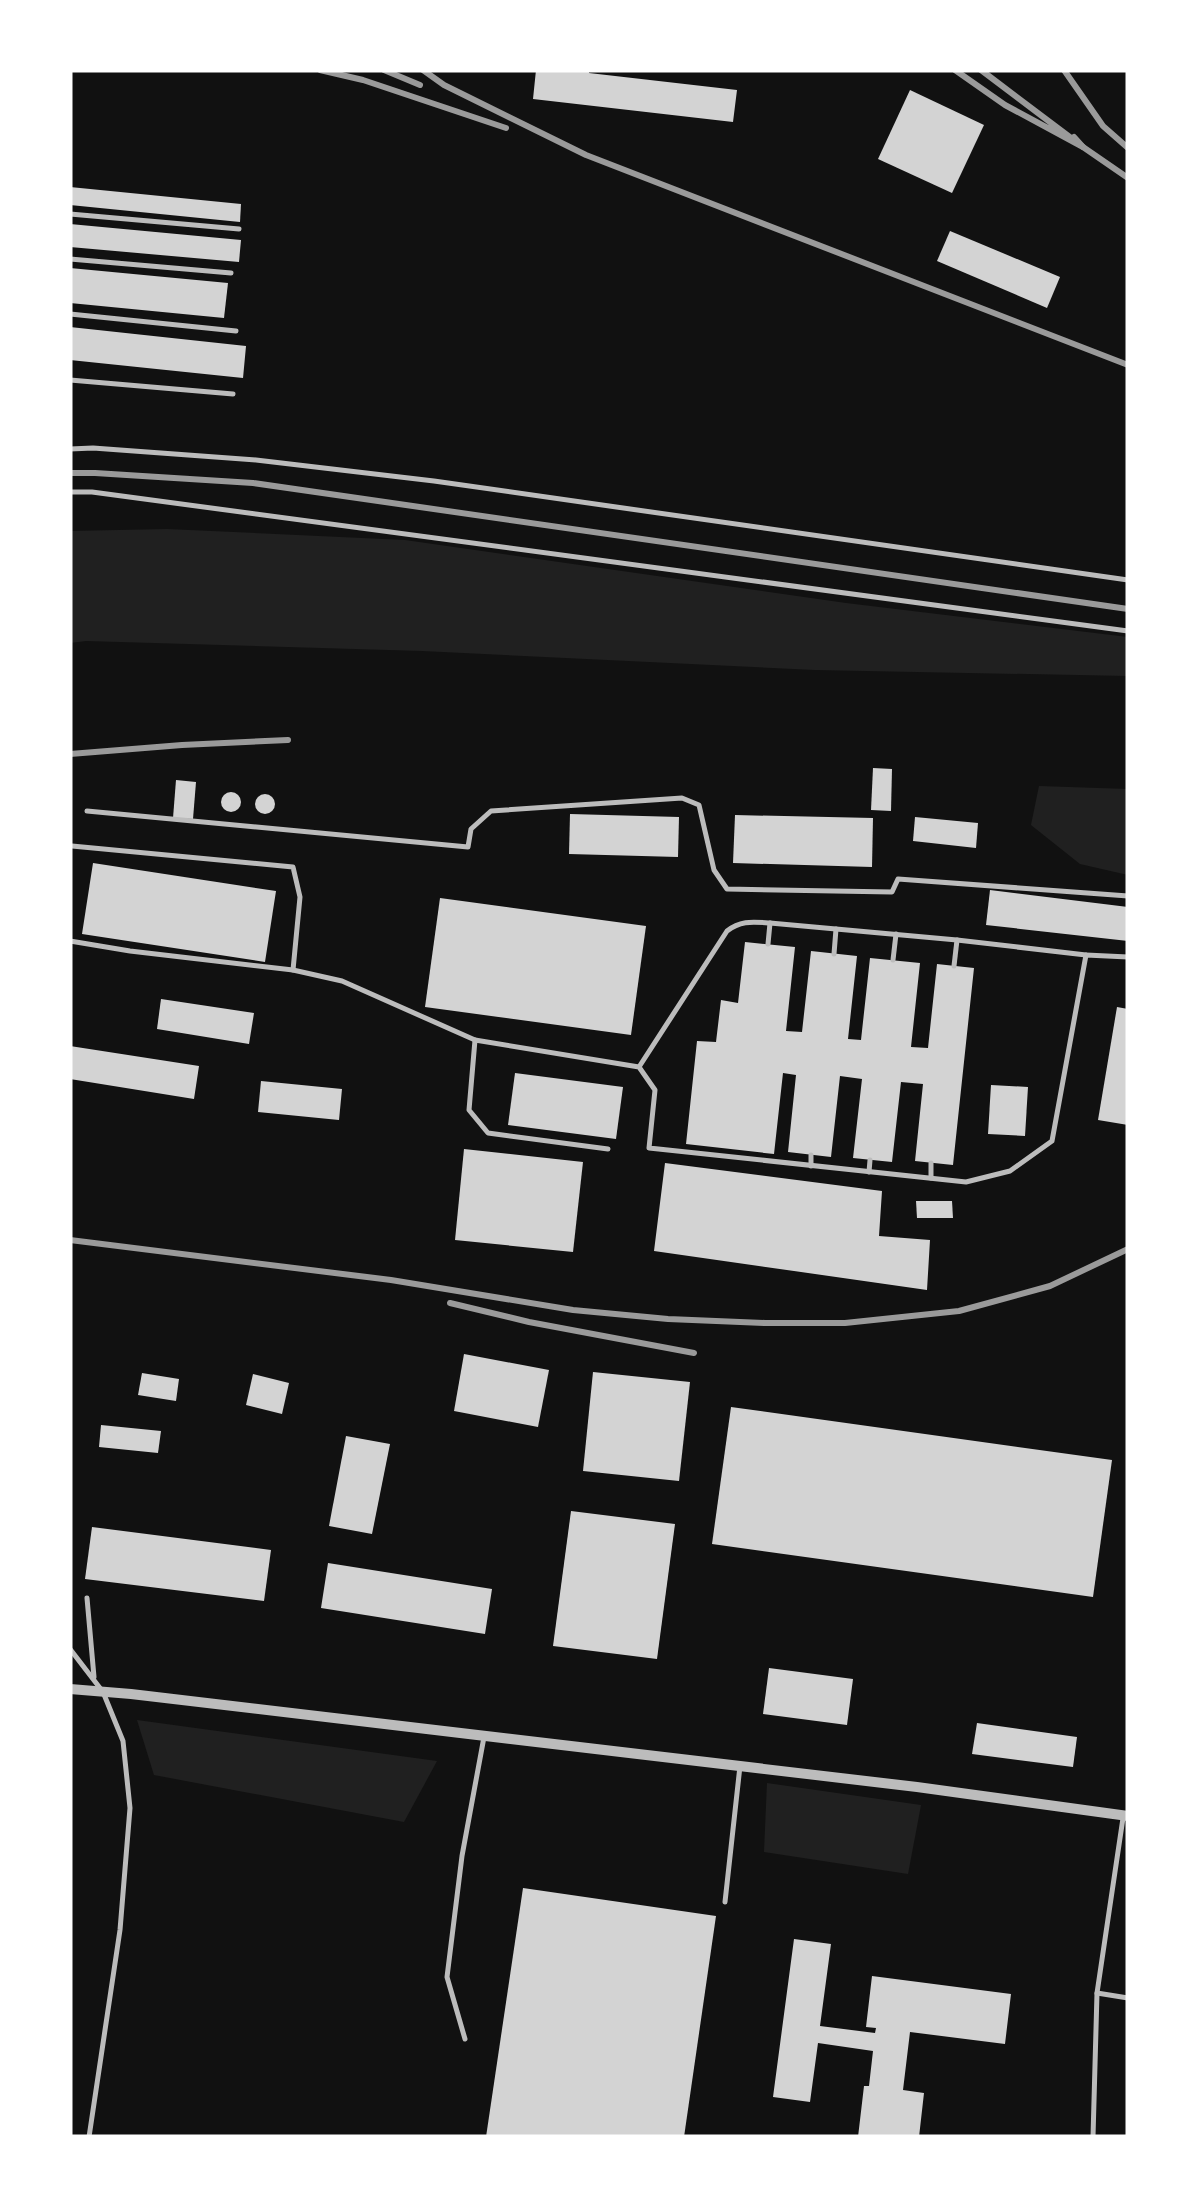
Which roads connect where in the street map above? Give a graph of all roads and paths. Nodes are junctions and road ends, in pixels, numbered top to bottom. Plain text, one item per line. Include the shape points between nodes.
1 (70, 214) edge
2 (239, 229) dead end
3 (70, 258) edge
4 (231, 273) dead end
5 (70, 314) edge
6 (236, 331) dead end
7 (70, 380) edge
8 (234, 394) dead end
9 (70, 448) edge
10 (70, 492) edge
11 (1128, 580) edge
12 (1128, 631) edge
13 (87, 811) dead end
14 (72, 846) edge
15 (1128, 896) edge
16 (770, 923) junction
17 (836, 929) junction
18 (896, 934) junction
19 (956, 940) junction
20 (70, 941) edge
21 (768, 944) dead end
22 (834, 954) dead end
23 (1086, 955) junction
24 (1128, 957) edge
25 (893, 960) dead end
26 (954, 966) dead end
27 (293, 970) junction
28 (475, 1040) junction
29 (639, 1067) junction
30 (608, 1149) dead end
31 (747, 1151) dead end
32 (811, 1155) dead end
33 (746, 1160) junction
34 (870, 1160) dead end
35 (931, 1163) dead end
36 (811, 1166) junction
37 (869, 1172) junction
38 (931, 1178) junction
39 (87, 1598) dead end
40 (70, 1649) edge
41 (94, 1680) junction
42 (70, 1689) edge
43 (103, 1692) junction
44 (484, 1736) junction
45 (740, 1766) junction
46 (1126, 1815) edge
47 (725, 1902) dead end
48 (1098, 1994) junction
49 (1128, 1998) edge
50 (466, 2038) dead end
51 (89, 2137) edge
52 (1093, 2137) edge

1 - 2 lane
3 - 4 lane
5 - 6 lane
7 - 8 lane
9 - 11 lane via 434,481
10 - 12 lane
13 - 15 lane via 468,847 471,829 491,810 682,798 698,805 714,870 727,889 892,892 898,878
14 - 27 lane via 293,867 300,897
16 - 17 lane
16 - 21 lane
16 - 29 lane via 746,922 728,931
17 - 18 lane
17 - 22 lane
18 - 19 lane
18 - 25 lane
19 - 23 lane
19 - 26 lane
20 - 27 lane
23 - 24 lane
23 - 38 lane via 1052,1141 1010,1171 966,1182
27 - 28 lane via 342,981
28 - 29 lane
28 - 30 lane via 469,1110 488,1133
29 - 33 lane via 655,1090 649,1148
31 - 33 lane
32 - 36 lane
33 - 36 lane
34 - 37 lane
35 - 38 lane
36 - 37 lane
37 - 38 lane
39 - 41 lane
40 - 41 lane
41 - 43 lane
42 - 43 street
43 - 44 street
43 - 51 lane via 123,1740 130,1808 120,1930
44 - 45 street
44 - 50 lane via 447,1977
45 - 46 street
45 - 47 lane
46 - 48 lane
48 - 49 lane
48 - 52 lane

